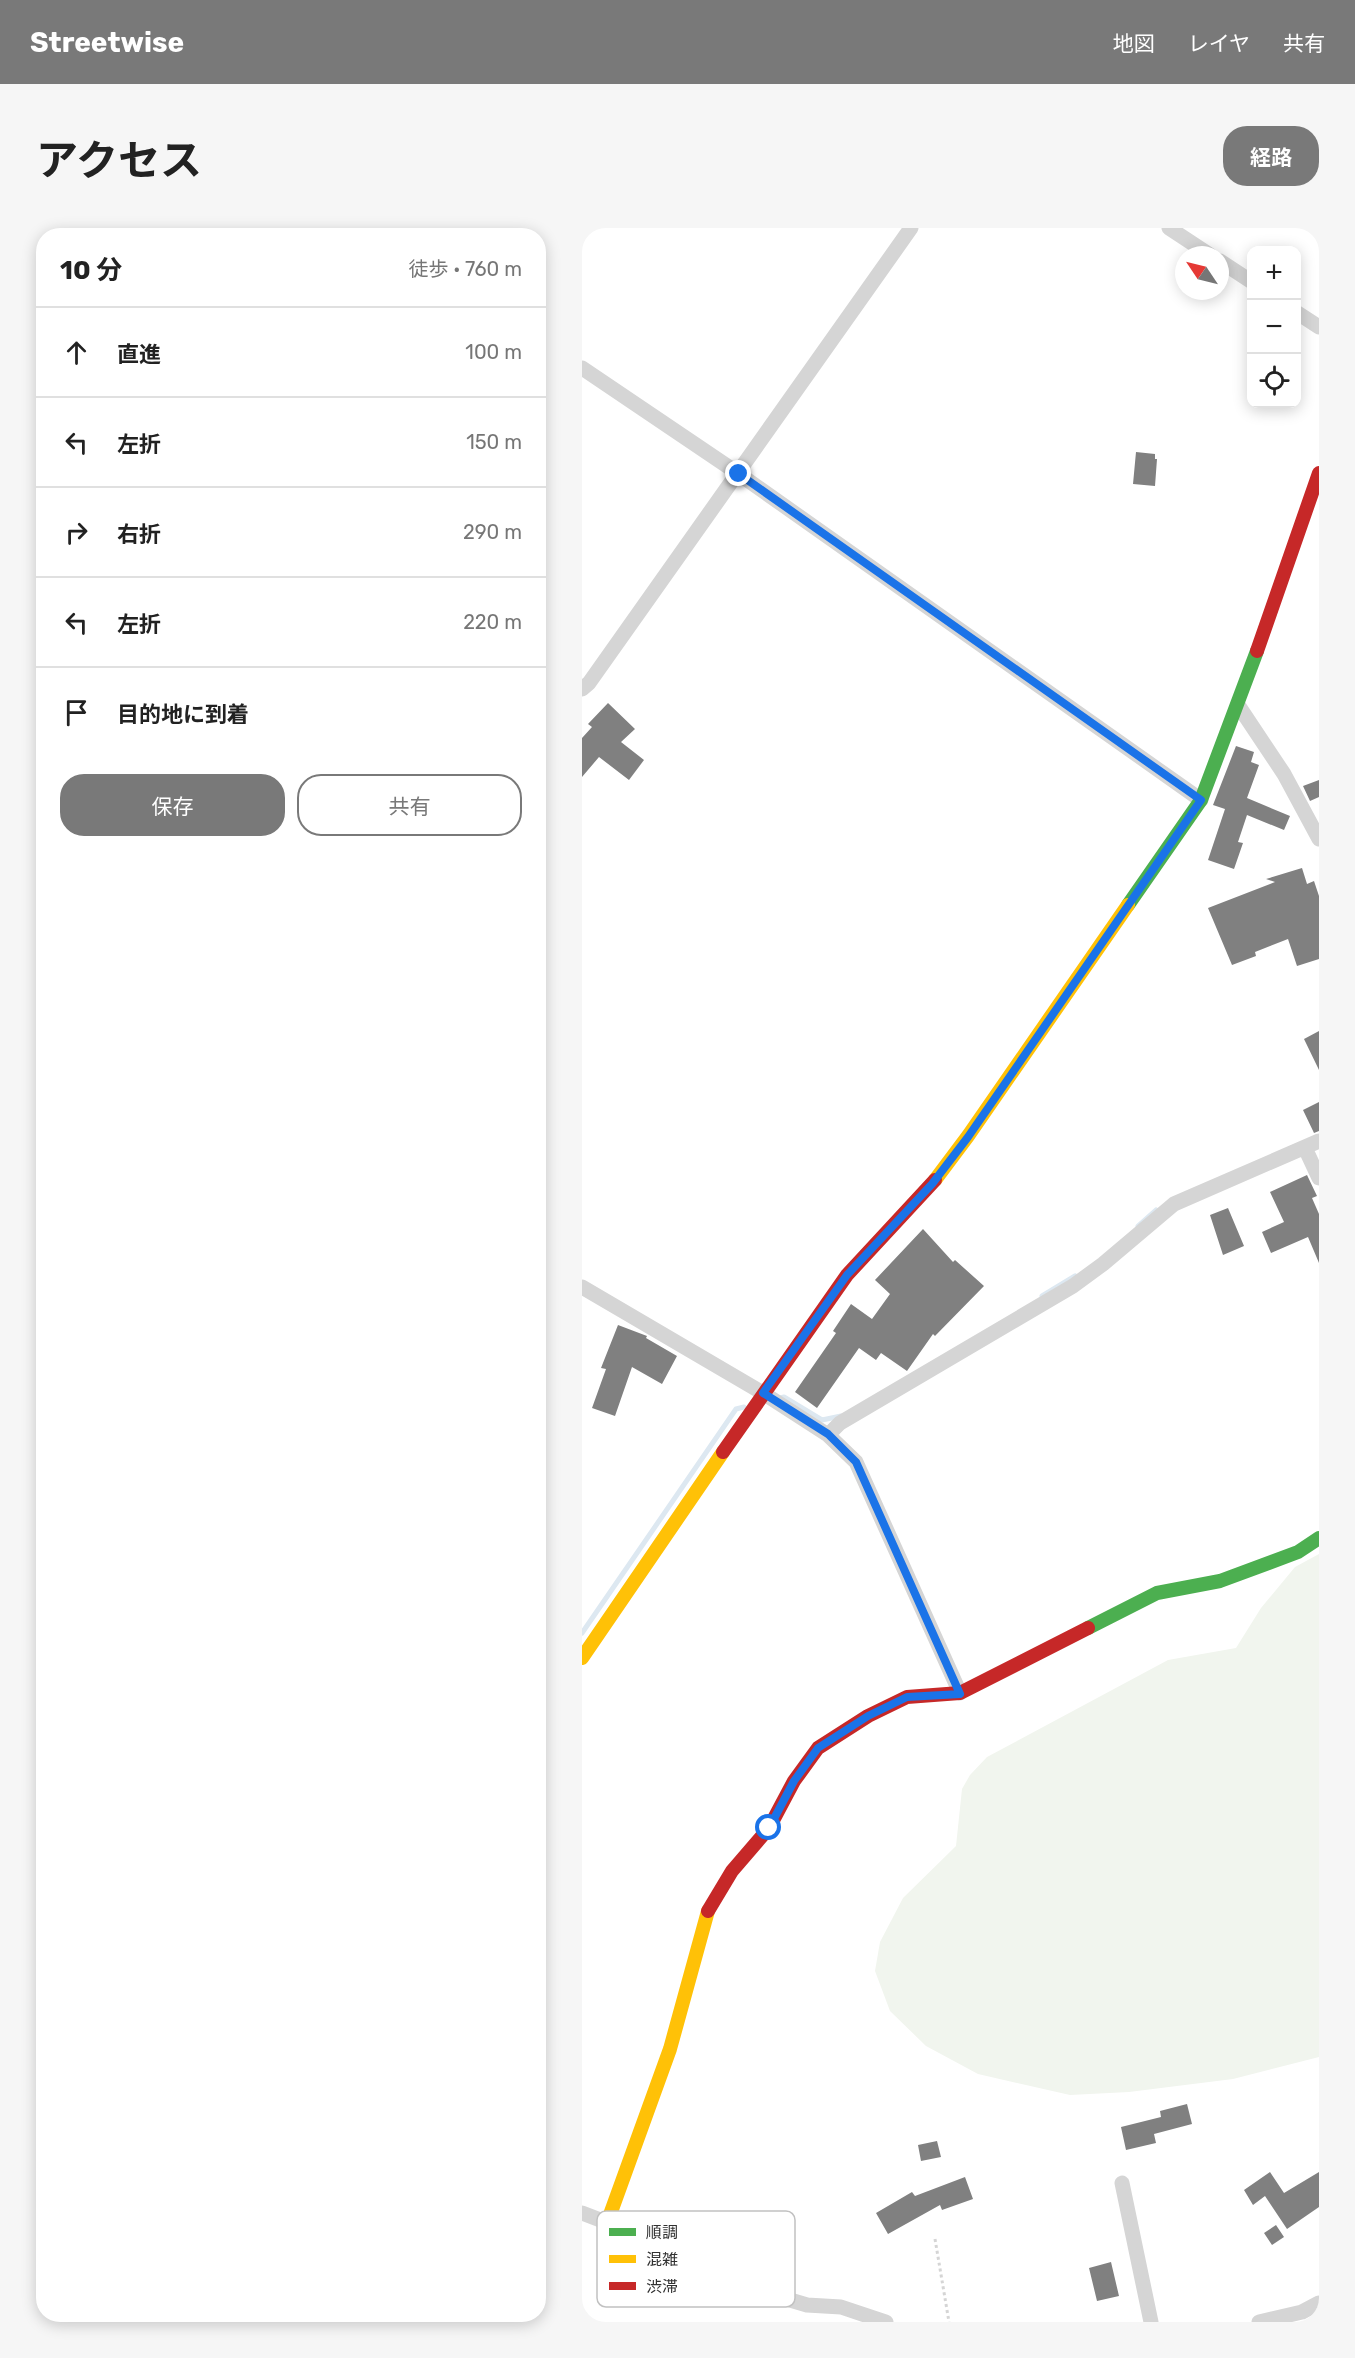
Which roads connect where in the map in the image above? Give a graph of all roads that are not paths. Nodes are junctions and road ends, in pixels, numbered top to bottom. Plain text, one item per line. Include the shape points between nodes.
1 (911, 228) edge
2 (1169, 228) edge
3 (1196, 246) edge
4 (1229, 267) edge
5 (1247, 279) edge
6 (1301, 315) edge
7 (1319, 327) edge
8 (582, 368) edge
9 (1319, 472) edge
10 (739, 474) junction
11 (1312, 508) edge
12 (582, 689) edge
13 (1238, 705) junction
14 (1201, 800) junction
15 (1319, 838) edge
16 (1319, 1141) edge
17 (1305, 1148) junction
18 (1319, 1178) edge
19 (582, 1287) edge
20 (763, 1393) junction
21 (828, 1434) junction
22 (1319, 1538) edge
23 (582, 1658) edge
24 (960, 1694) junction
25 (1122, 2183) dead end
26 (611, 2211) edge
27 (582, 2213) edge
28 (597, 2219) edge
29 (795, 2301) edge
30 (1319, 2303) edge
31 (886, 2322) edge
32 (1151, 2322) edge
33 (1258, 2322) edge

1 - 10 street
2 - 3 street
4 - 5 street
6 - 7 street
8 - 10 street
9 - 11 street
10 - 12 street
10 - 14 street
11 - 13 street
13 - 14 street
13 - 15 street via 1284,774
14 - 20 street via 968,1137 932,1184 847,1275
16 - 17 street
17 - 18 street
17 - 21 street via 1174,1204 1073,1286 840,1423
19 - 20 street
20 - 21 street
20 - 23 street
21 - 24 street via 856,1462
22 - 24 street via 1298,1552 1220,1581 1157,1593
24 - 26 street via 907,1697 818,1748 794,1781 769,1828 717,1893 702,1924 670,2049
25 - 32 street
27 - 28 street
29 - 31 street via 841,2307
30 - 33 street via 1302,2312

